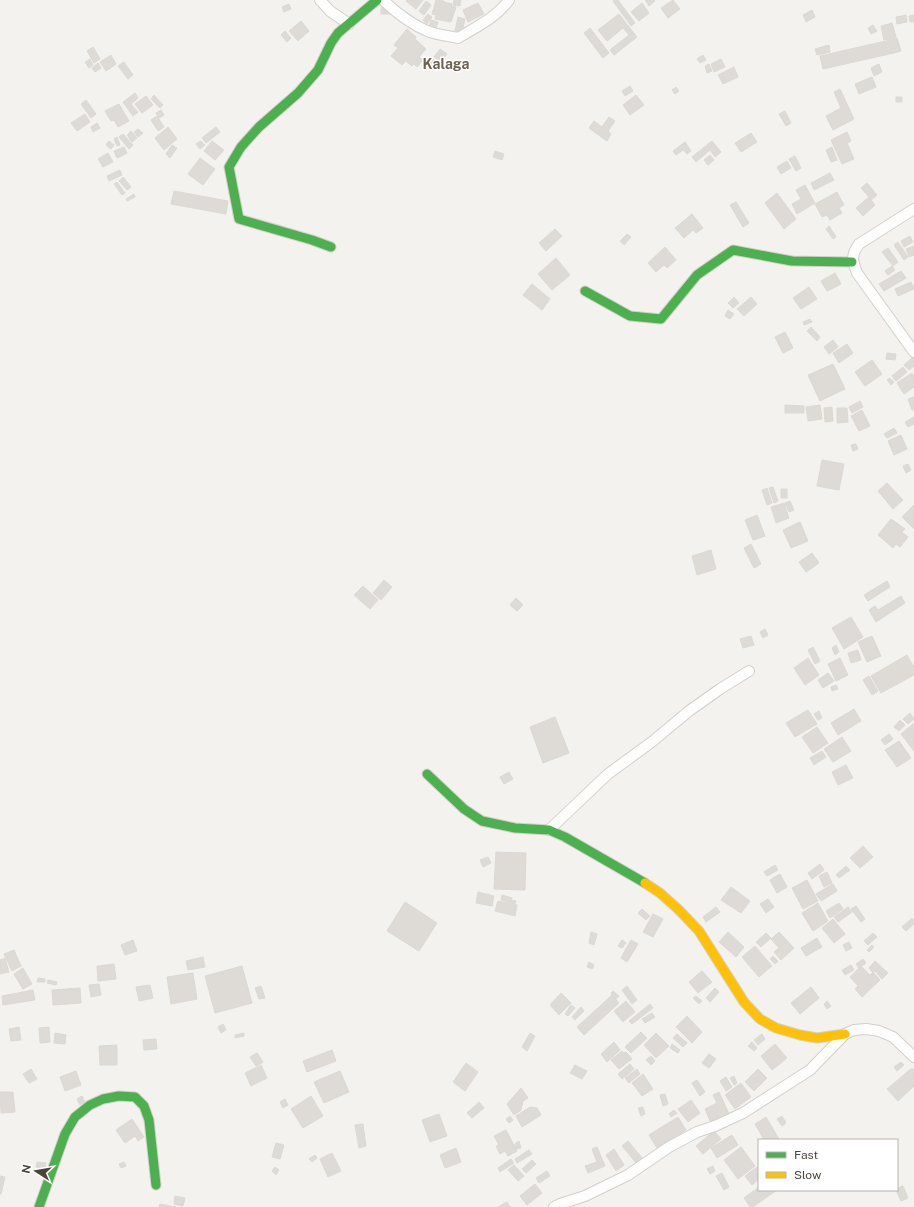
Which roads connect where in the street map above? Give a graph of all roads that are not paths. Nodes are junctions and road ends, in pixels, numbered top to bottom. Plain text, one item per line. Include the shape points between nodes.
1 (320, 0) edge
2 (378, 0) edge
3 (383, 0) edge
4 (509, 0) edge
5 (349, 24) junction
6 (914, 209) edge
7 (331, 247) dead end
8 (852, 262) junction
9 (585, 291) dead end
10 (914, 352) edge
11 (749, 671) dead end
12 (428, 774) dead end
13 (549, 830) junction
14 (845, 1034) junction
15 (914, 1058) edge
16 (156, 1185) dead end
17 (39, 1207) edge
18 (554, 1207) edge

1 - 5 street via 330,11
2 - 5 street
3 - 4 street via 420,28 458,38 494,16
5 - 7 street via 338,33 309,82 259,127 229,167 239,219
6 - 8 street via 859,244 854,251
8 - 9 street via 792,261 733,250 697,275 661,320 630,316
8 - 10 street via 856,273
11 - 13 street via 689,711 608,774
12 - 13 street via 464,809 482,821 515,828
13 - 14 street via 641,880 665,897 698,931 744,1002 760,1019 776,1028 800,1036 817,1038
14 - 15 street via 854,1030 879,1031 893,1037
14 - 18 street via 810,1070 743,1113 676,1143 628,1175 585,1196
16 - 17 street via 149,1120 144,1106 135,1097 108,1098 90,1105 75,1118 65,1134

